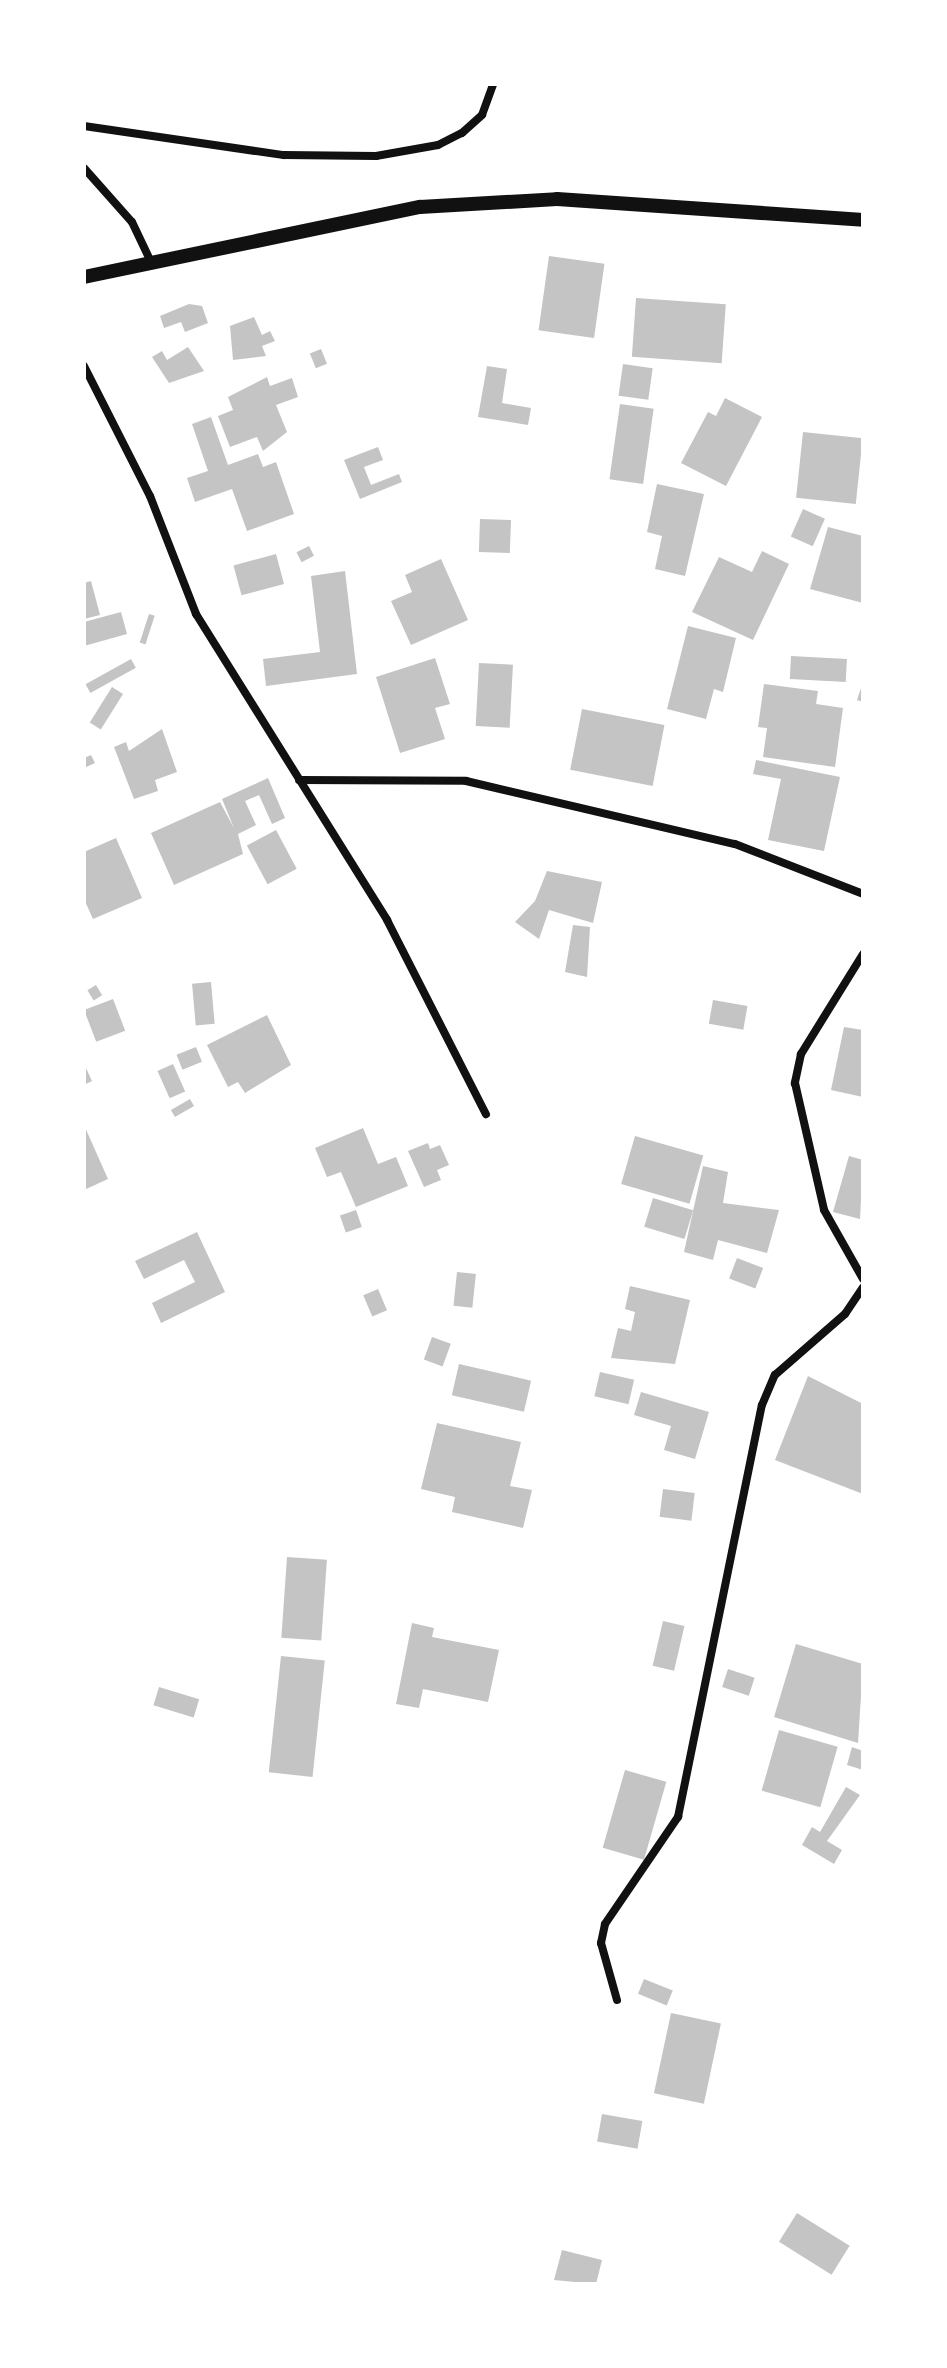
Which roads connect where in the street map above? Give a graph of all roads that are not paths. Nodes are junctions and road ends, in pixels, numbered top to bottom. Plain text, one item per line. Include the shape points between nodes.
1 (493, 84) edge
2 (84, 126) edge
3 (84, 168) edge
4 (863, 220) edge
5 (151, 262) junction
6 (84, 277) edge
7 (84, 366) edge
8 (299, 780) junction
9 (863, 894) edge
10 (863, 954) edge
11 (486, 1114) dead end
12 (863, 1279) edge
13 (863, 1287) edge
14 (617, 2000) dead end

1 - 2 street via 482,115 462,133 438,145 376,156 284,155
3 - 5 street via 132,222
4 - 5 street via 542,200 420,207
5 - 6 street
7 - 8 street via 150,496 196,614
8 - 9 street via 466,781 735,844
8 - 11 street via 387,920
10 - 12 street via 801,1054 795,1083 824,1210
13 - 14 street via 845,1314 775,1375 762,1405 678,1817 605,1924 602,1952

